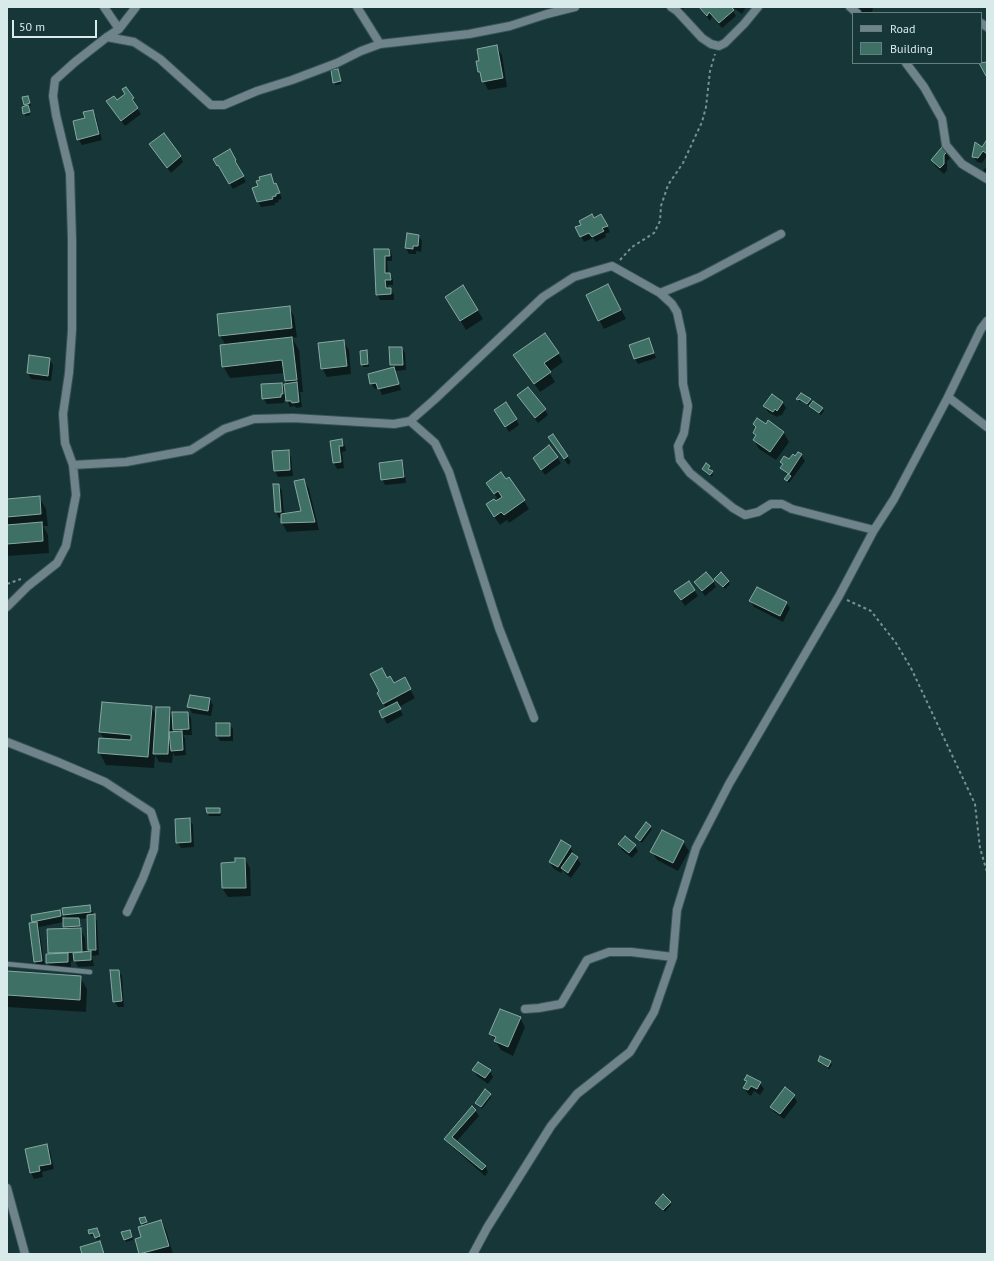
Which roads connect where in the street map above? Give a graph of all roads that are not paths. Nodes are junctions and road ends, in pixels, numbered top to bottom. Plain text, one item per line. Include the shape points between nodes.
1 (104, 7) edge
2 (136, 7) edge
3 (357, 7) edge
4 (575, 7) edge
5 (671, 7) edge
6 (758, 7) edge
7 (120, 29) junction
8 (106, 37) junction
9 (380, 44) junction
10 (907, 64) edge
11 (987, 179) edge
12 (781, 234) dead end
13 (660, 293) junction
14 (987, 321) edge
15 (948, 397) junction
16 (410, 420) junction
17 (987, 427) edge
18 (73, 466) junction
19 (874, 530) junction
20 (7, 607) edge
21 (534, 718) dead end
22 (7, 742) edge
23 (128, 912) dead end
24 (673, 957) junction
25 (7, 964) edge
26 (90, 972) dead end
27 (525, 1008) dead end
28 (7, 1188) edge
29 (25, 1254) edge
30 (473, 1254) edge

1 - 7 street
2 - 7 street
3 - 9 street
4 - 9 street via 503,28
5 - 6 street via 702,38 719,46 726,43
7 - 8 street
8 - 9 street via 134,42 160,58 211,105 224,105 337,63
8 - 18 street via 55,80 53,96 70,173 72,330 63,414 65,443
10 - 11 street via 924,87 942,119 946,145 962,164
12 - 13 street via 700,277
13 - 16 street via 612,266 574,277 543,297
13 - 19 street via 672,304 680,320 683,384 688,406 684,433 678,446 680,460 690,473 745,515 758,512 771,504 782,504 792,509
14 - 15 street
15 - 17 street
15 - 19 street via 894,499
16 - 18 street via 394,424 293,418 254,419 224,428 191,450 126,462
16 - 21 street via 435,443 449,472 499,628
18 - 20 street via 76,495 66,546 57,563
19 - 24 street via 696,848 677,910
22 - 23 street via 105,782 151,812 156,826 154,849
24 - 27 street via 609,952 587,960 561,1004
24 - 30 street via 654,1012 630,1052 577,1094 551,1126
25 - 26 lane
28 - 29 street

